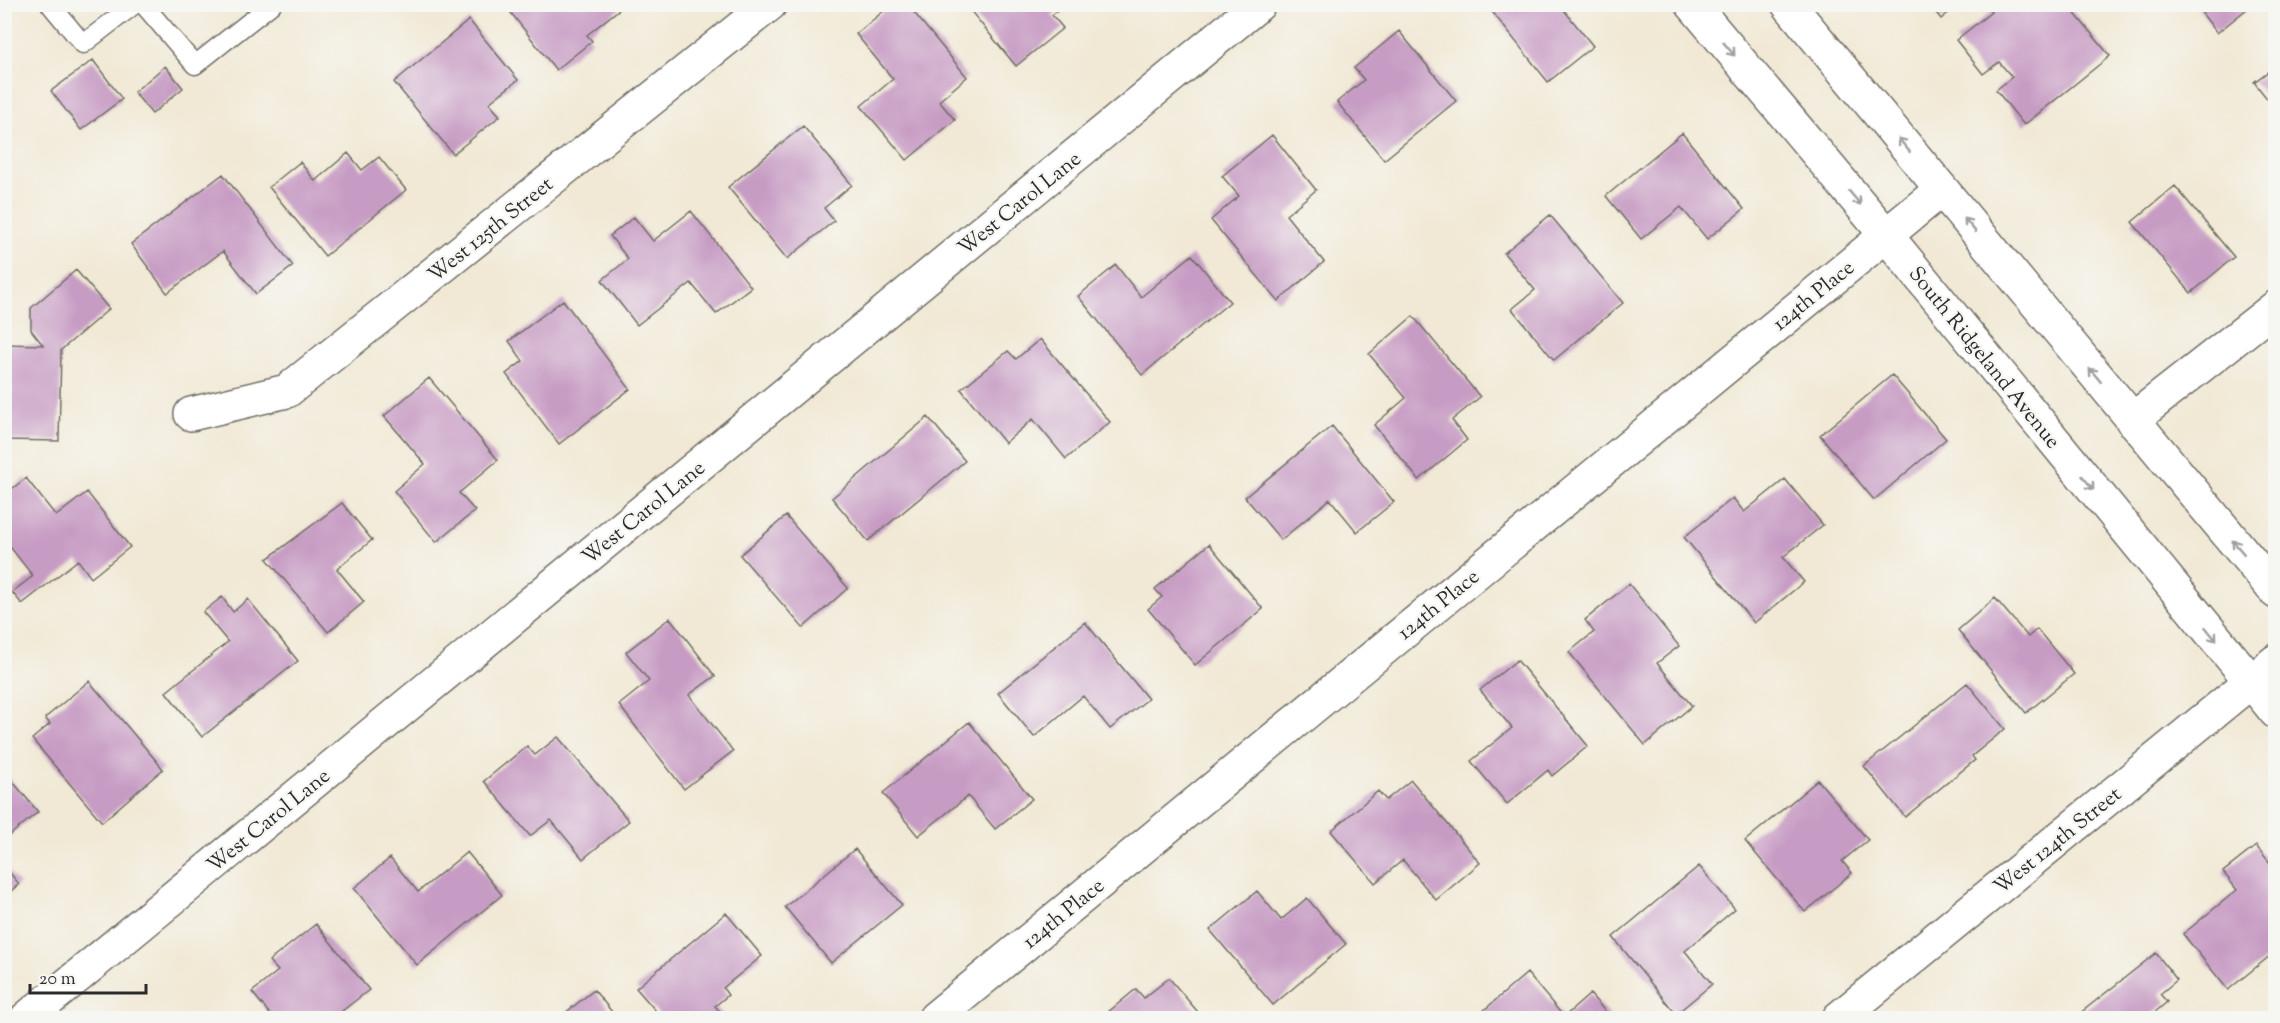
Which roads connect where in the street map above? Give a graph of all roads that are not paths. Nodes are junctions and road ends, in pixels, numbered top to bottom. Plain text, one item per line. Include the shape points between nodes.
1 (50, 4) edge
2 (135, 4) edge
3 (142, 4) edge
4 (272, 4) edge
5 (770, 4) edge
6 (1259, 4) edge
7 (1692, 4) edge
8 (1788, 4) edge
9 (1941, 190) junction
10 (1886, 235) junction
11 (2276, 307) edge
12 (191, 414) dead end
13 (2132, 420) junction
14 (2276, 592) edge
15 (2276, 661) edge
16 (2251, 683) junction
17 (2276, 712) edge
18 (27, 1018) edge
19 (935, 1018) edge
20 (1839, 1018) edge

1 - 2 lane via 83,44
3 - 4 lane via 195,65
5 - 12 street, West 125th Street via 287,391
6 - 18 street, West Carol Lane
7 -> 10 street, South Ridgeland Avenue
9 -> 8 street
9 - 10 street, 124th Place
13 -> 9 street
10 -> 16 street, South Ridgeland Avenue
10 - 19 street, 124th Place
11 - 13 street
14 -> 13 street
15 - 16 street, West 124th Street
16 - 17 street, South Ridgeland Avenue
16 - 20 street, West 124th Street

